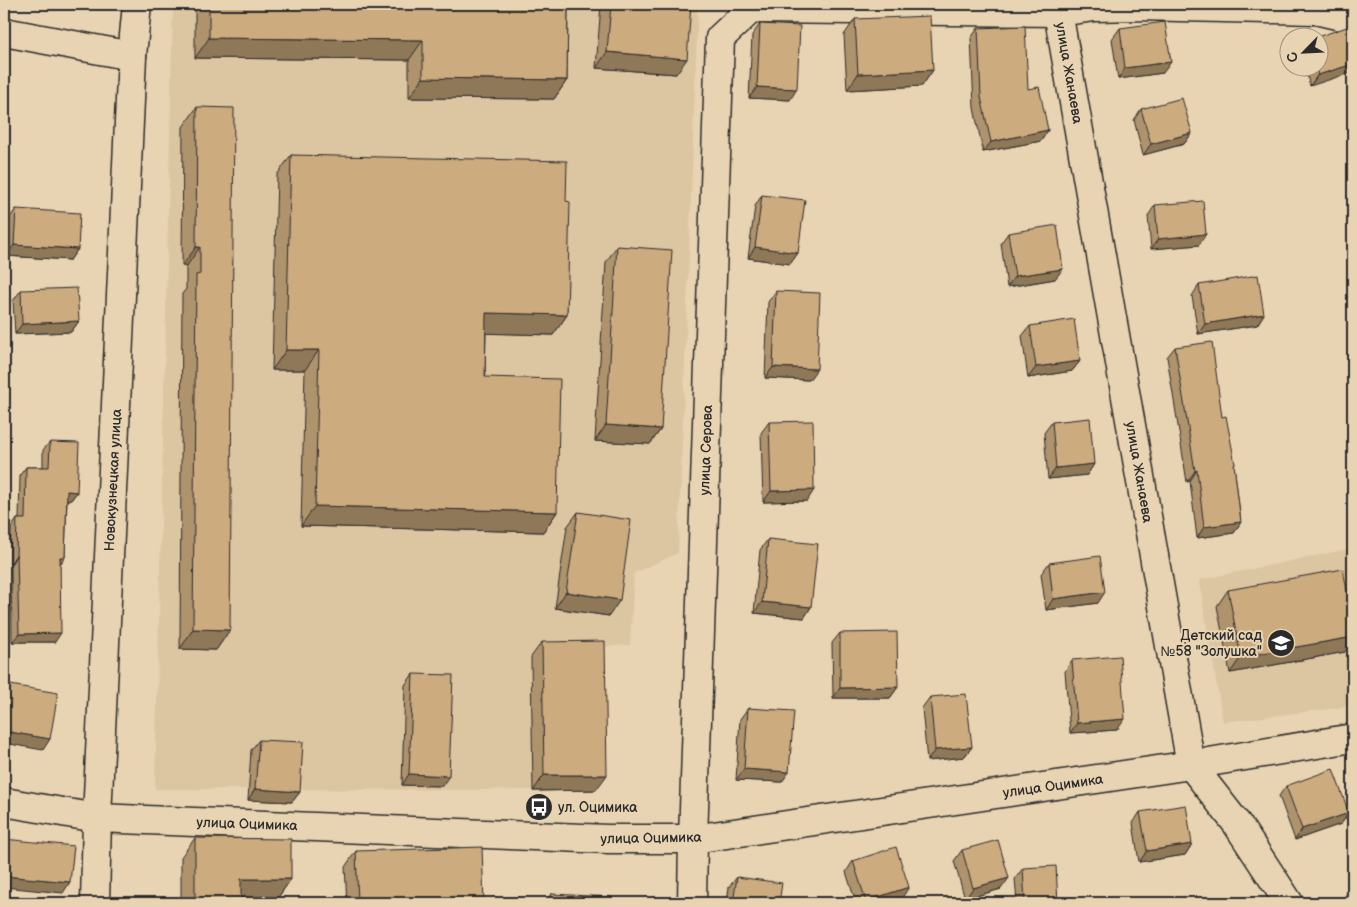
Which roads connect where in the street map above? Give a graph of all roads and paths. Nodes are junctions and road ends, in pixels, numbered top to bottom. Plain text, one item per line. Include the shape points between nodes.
1 (137, 4) edge
2 (750, 6) edge
3 (1058, 12) junction
4 (1353, 19) edge
5 (4, 32) edge
6 (132, 56) junction
7 (1353, 738) edge
8 (1191, 765) junction
9 (4, 802) edge
10 (97, 818) junction
11 (693, 839) junction
12 (95, 903) edge
13 (692, 903) edge
14 (1289, 903) edge

1 - 6 street, Новокузнецкая улица
2 - 3 street
2 - 11 street, улица Серова via 720,38
3 - 4 street via 1136,6 1315,10
3 - 8 street, улица Жанаева
5 - 6 street
6 - 10 street, Новокузнецкая улица
7 - 8 street, улица Оцимика
8 - 11 street, улица Оцимика
8 - 14 street, улица Жанаева via 1237,824
9 - 10 street, улица Оцимика
10 - 11 street, улица Оцимика via 608,839
10 - 12 street, Новокузнецкая улица
11 - 13 street, улица Серова

